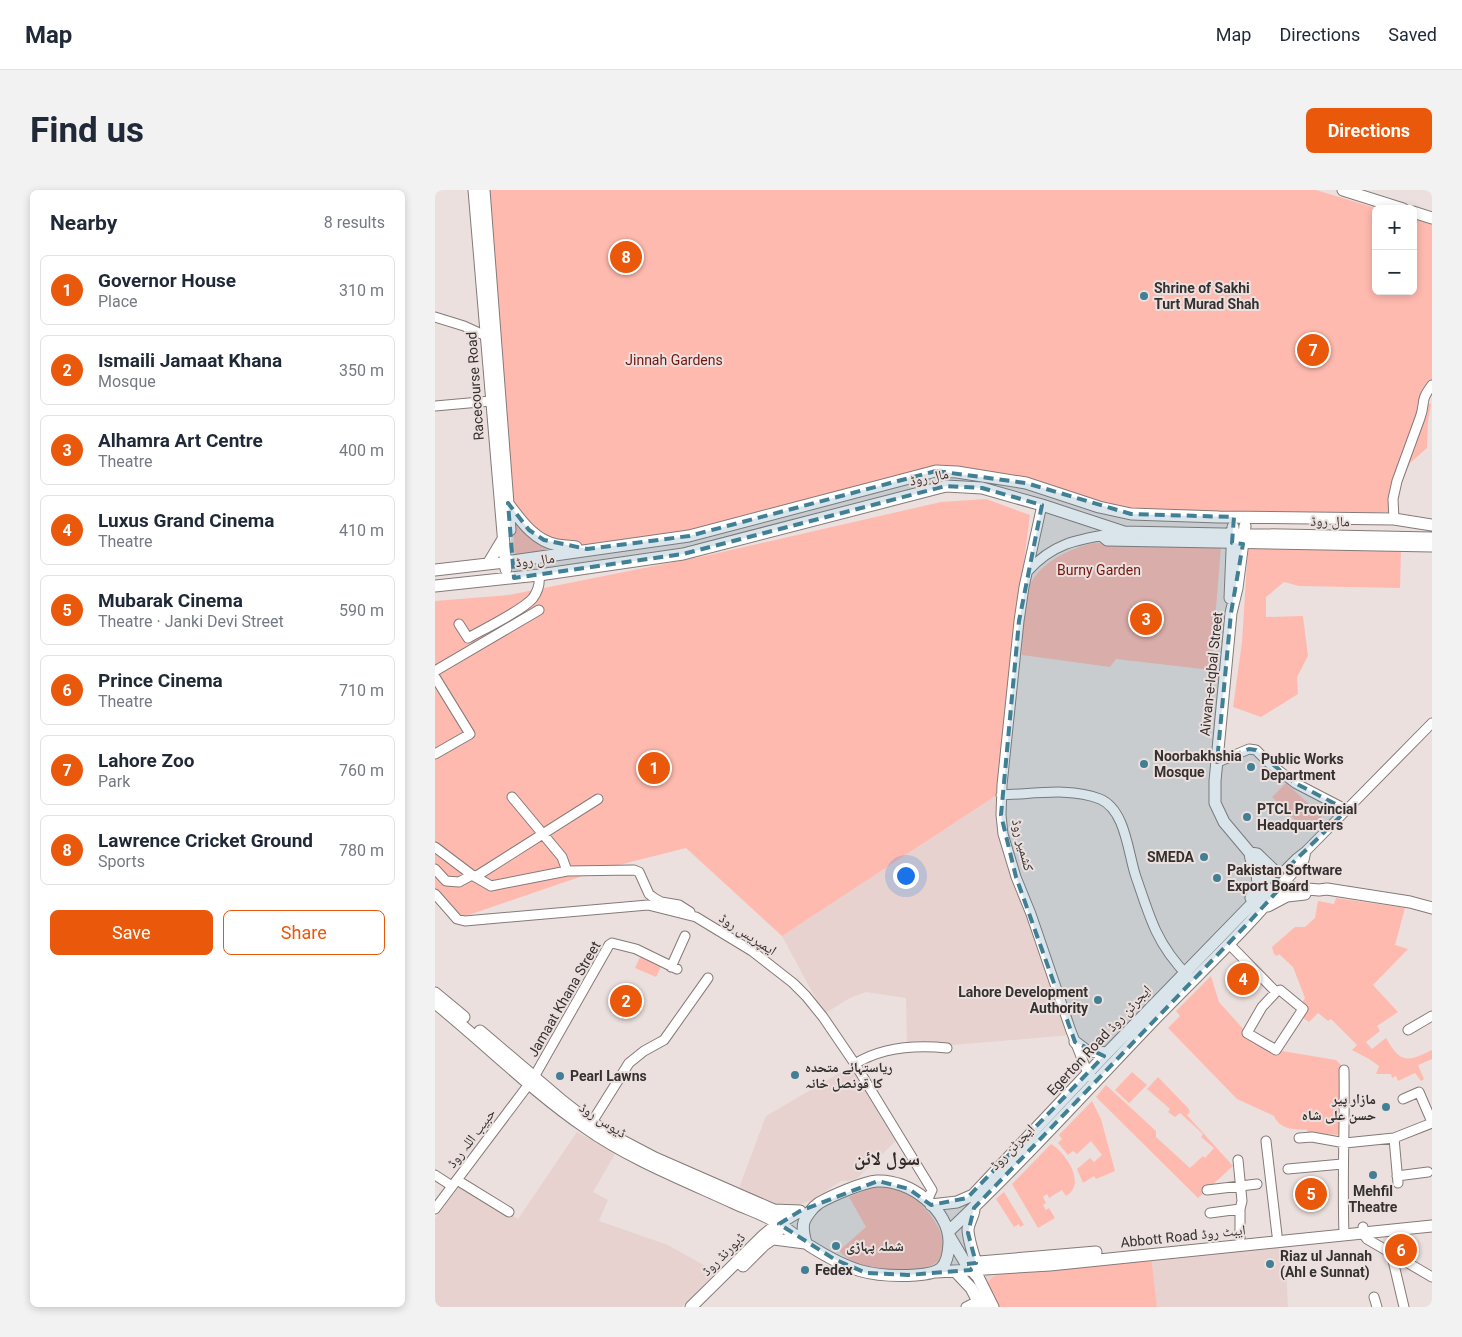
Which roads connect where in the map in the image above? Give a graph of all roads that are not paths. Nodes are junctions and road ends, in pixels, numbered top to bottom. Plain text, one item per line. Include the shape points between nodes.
1 (474, 190) edge
2 (484, 190) edge
3 (1343, 190) edge
4 (1390, 205) edge
5 (1417, 213) edge
6 (1432, 218) edge
7 (435, 317) edge
8 (486, 336) junction
9 (1432, 385) edge
10 (491, 401) junction
11 (435, 406) edge
12 (508, 503) junction
13 (1042, 505) junction
14 (1235, 517) junction
15 (1247, 517) junction
16 (1394, 519) junction
17 (1432, 525) edge
18 (1124, 532) junction
19 (1101, 536) junction
20 (1238, 538) junction
21 (1432, 538) edge
22 (503, 539) junction
23 (1432, 547) edge
24 (587, 549) junction
25 (509, 562) junction
26 (488, 564) junction
27 (435, 570) edge
28 (1028, 571) junction
29 (539, 575) junction
30 (510, 578) junction
31 (435, 586) edge
32 (539, 610) dead end
33 (459, 624) dead end
34 (435, 671) edge
35 (435, 677) edge
36 (1432, 723) edge
37 (435, 754) edge
38 (1218, 762) junction
39 (1001, 795) junction
40 (512, 797) dead end
41 (598, 799) dead end
42 (1347, 810) junction
43 (543, 834) junction
44 (435, 847) edge
45 (1250, 853) junction
46 (1256, 865) junction
47 (435, 869) edge
48 (567, 871) junction
49 (474, 876) junction
50 (1280, 881) junction
51 (1327, 889) junction
52 (1313, 890) junction
53 (435, 894) edge
54 (1254, 908) junction
55 (1432, 908) edge
56 (696, 917) junction
57 (685, 936) dead end
58 (1229, 944) junction
59 (1189, 976) junction
60 (707, 978) dead end
61 (435, 992) edge
62 (1276, 992) junction
63 (435, 1003) edge
64 (1432, 1016) edge
65 (1408, 1030) dead end
66 (1075, 1042) junction
67 (947, 1048) dead end
68 (1107, 1053) junction
69 (855, 1064) junction
70 (1344, 1070) dead end
71 (1092, 1078) junction
72 (531, 1081) junction
73 (1403, 1099) dead end
74 (592, 1122) junction
75 (1432, 1122) edge
76 (1299, 1138) dead end
77 (1393, 1138) junction
78 (1266, 1141) dead end
79 (1345, 1143) junction
80 (1238, 1160) dead end
81 (1342, 1164) junction
82 (1288, 1170) dead end
83 (1428, 1172) dead end
84 (435, 1175) edge
85 (455, 1183) junction
86 (1257, 1184) dead end
87 (1240, 1186) junction
88 (1207, 1190) dead end
89 (929, 1203) junction
90 (818, 1204) junction
91 (974, 1208) junction
92 (435, 1209) edge
93 (1240, 1209) junction
94 (774, 1210) junction
95 (800, 1211) junction
96 (509, 1212) dead end
97 (1210, 1214) dead end
98 (1432, 1220) edge
99 (779, 1224) junction
100 (1432, 1226) edge
101 (1363, 1230) junction
102 (1344, 1231) junction
103 (949, 1234) junction
104 (1277, 1235) junction
105 (1240, 1238) junction
106 (774, 1239) junction
107 (806, 1243) junction
108 (1214, 1244) junction
109 (1153, 1250) junction
110 (1391, 1252) junction
111 (976, 1268) junction
112 (1001, 1269) junction
113 (955, 1271) junction
114 (936, 1272) junction
115 (1432, 1277) edge
116 (984, 1290) junction
117 (1374, 1297) dead end
118 (980, 1304) edge
119 (1406, 1306) edge
120 (691, 1307) edge
121 (700, 1307) edge
122 (966, 1307) edge
123 (993, 1307) edge
124 (1377, 1307) edge

1 - 8 main road, Racecourse Road
2 - 12 main road, Racecourse Road
3 - 4 main road
5 - 6 main road
7 - 8 street
8 - 10 main road, Racecourse Road
9 - 16 street via 1423,399 1423,412 1397,481 1393,499
10 - 11 street
10 - 22 main road, Racecourse Road
12 - 24 main road via 529,530 543,540
12 - 25 main road, Racecourse Road
13 - 18 main road, مال روڈ
13 - 28 street, کشمیر روڈ
13 - 29 main road, مال روڈ via 982,488 946,486 683,554
14 - 15 main road, مال روڈ
14 - 20 main road
14 - 24 main road, مال روڈ via 1131,514 1026,483 936,471 689,536
15 - 16 main road, مال روڈ
15 - 20 main road
16 - 17 main road, مال روڈ
18 - 19 street
18 - 20 main road, مال روڈ
19 - 20 street via 1107,541
19 - 28 street via 1059,547 1044,555
20 - 21 main road, مال روڈ
20 - 23 street
20 - 38 main road, Aiwan-e-Iqbal Street via 1230,588 1231,613
22 - 25 main road, Racecourse Road
22 - 26 main road
24 - 25 main road, مال روڈ
25 - 26 main road, مال روڈ
25 - 30 main road, Racecourse Road
26 - 27 main road, مال روڈ
28 - 39 street, کشمیر روڈ via 1019,621
29 - 30 main road, مال روڈ
29 - 33 street via 533,598 519,609 468,638
30 - 31 main road, مال روڈ
32 - 34 street
35 - 37 street via 470,734
36 - 42 street
38 - 42 street via 1249,748 1256,750 1295,783
38 - 45 main road, Aiwan-e-Iqbal Street via 1215,798 1218,812
39 - 59 street via 1065,793 1093,797 1107,804 1123,828 1156,930 1177,964
39 - 66 street, کشمیر روڈ via 1007,848
40 - 43 street
41 - 43 street
42 - 50 street via 1307,851 1304,860
43 - 48 street via 562,857
43 - 49 street
44 - 49 street
45 - 46 main road, Aiwan-e-Iqbal Street
45 - 50 main road, Aiwan-e-Iqbal Street via 1257,854
46 - 50 main road, Aiwan-e-Iqbal Street
46 - 54 main road via 1258,884 1251,894
47 - 49 street via 446,881 459,882
48 - 49 street via 491,886
48 - 56 street via 634,870 639,872 654,898 679,905
50 - 51 main road via 1320,885
50 - 52 main road
50 - 54 main road, Egerton Road ایجرٹن روڈ
51 - 52 main road
51 - 55 main road
52 - 54 main road
53 - 56 street, ایمپریس روڈ via 457,919 465,921 648,905
54 - 58 main road, Egerton Road ایجرٹن روڈ
54 - 59 main road, Egerton Road ایجرٹن روڈ
56 - 69 street, ایمپریس روڈ via 752,951 797,986
57 - 72 street, Jamaat Khana Street via 674,968 636,949 609,945
58 - 59 main road, Egerton Road ایجرٹن روڈ
58 - 62 street
59 - 68 main road, Egerton Road ایجرٹن روڈ
59 - 71 main road, Egerton Road ایجرٹن روڈ
60 - 74 street via 664,1040 629,1063
61 - 72 main road, ڈیوس روڈ
62 - 62 street via 1280,990 1303,1009 1276,1050 1247,1033 1262,1007
63 - 72 main road, ڈیوس روڈ
64 - 65 street
66 - 68 main road via 1087,1051
66 - 71 street, کشمیر روڈ
67 - 69 street via 885,1051
68 - 71 main road, Egerton Road ایجرٹن روڈ
69 - 89 street, ایمپریس روڈ via 932,1190
70 - 79 street
71 - 89 main road, Egerton Road ایجرٹن روڈ via 973,1195 957,1202
71 - 91 main road, ایجرٹن روڈ
72 - 74 main road, ڈیوس روڈ
72 - 85 street, حبیب اللہ روڈ
72 - 99 main road, ڈیوس روڈ via 588,1130 627,1152
73 - 75 street via 1419,1092
74 - 94 main road, ڈیوس روڈ via 655,1158
75 - 77 street
76 - 79 street via 1312,1136
77 - 79 street
77 - 83 street via 1397,1180
78 - 104 street
79 - 81 street
80 - 87 street
81 - 82 street
81 - 102 street
84 - 85 street
85 - 92 street, حبیب اللہ روڈ
85 - 96 street
86 - 87 street
87 - 88 street
87 - 93 street
89 - 90 main road via 909,1189 878,1181 857,1186
89 - 103 main road via 943,1220
90 - 95 main road, ڈیورنڈ روڈ
90 - 107 main road via 804,1222
91 - 103 main road, ایجرٹن روڈ
91 - 111 main road via 968,1228
93 - 97 street
93 - 105 street
94 - 95 main road, ڈیوس روڈ
94 - 99 main road via 779,1216
95 - 99 main road, ڈیورنڈ روڈ
98 - 101 main road, Abbott Road ایبٹ روڈ
99 - 106 main road
99 - 107 main road, ڈیوس روڈ
99 - 120 main road, ڈیورنڈ روڈ via 757,1241
100 - 101 main road, Abbott Road ایبٹ روڈ
101 - 102 main road, Abbott Road ایبٹ روڈ
101 - 110 street via 1367,1238
102 - 104 main road, Abbott Road ایبٹ روڈ
102 - 108 main road, Abbott Road ایبٹ روڈ
103 - 111 main road
103 - 114 main road via 946,1260
104 - 105 main road, Abbott Road ایبٹ روڈ
105 - 108 main road, Abbott Road ایبٹ روڈ
106 - 107 main road
106 - 121 main road, ڈیورنڈ روڈ
107 - 114 main road via 844,1265 866,1273 908,1275
108 - 109 main road, Abbott Road ایبٹ روڈ
109 - 111 main road, Abbott Road ایبٹ روڈ
109 - 112 main road, Abbott Road ایبٹ روڈ
110 - 115 street
110 - 119 street
111 - 112 main road, Abbott Road ایبٹ روڈ
111 - 113 main road, Abbott Road ایبٹ روڈ
111 - 116 main road
112 - 116 main road via 991,1276
113 - 114 main road, Abbott Road ایبٹ روڈ
113 - 118 main road
116 - 123 main road
117 - 124 street
118 - 122 street

